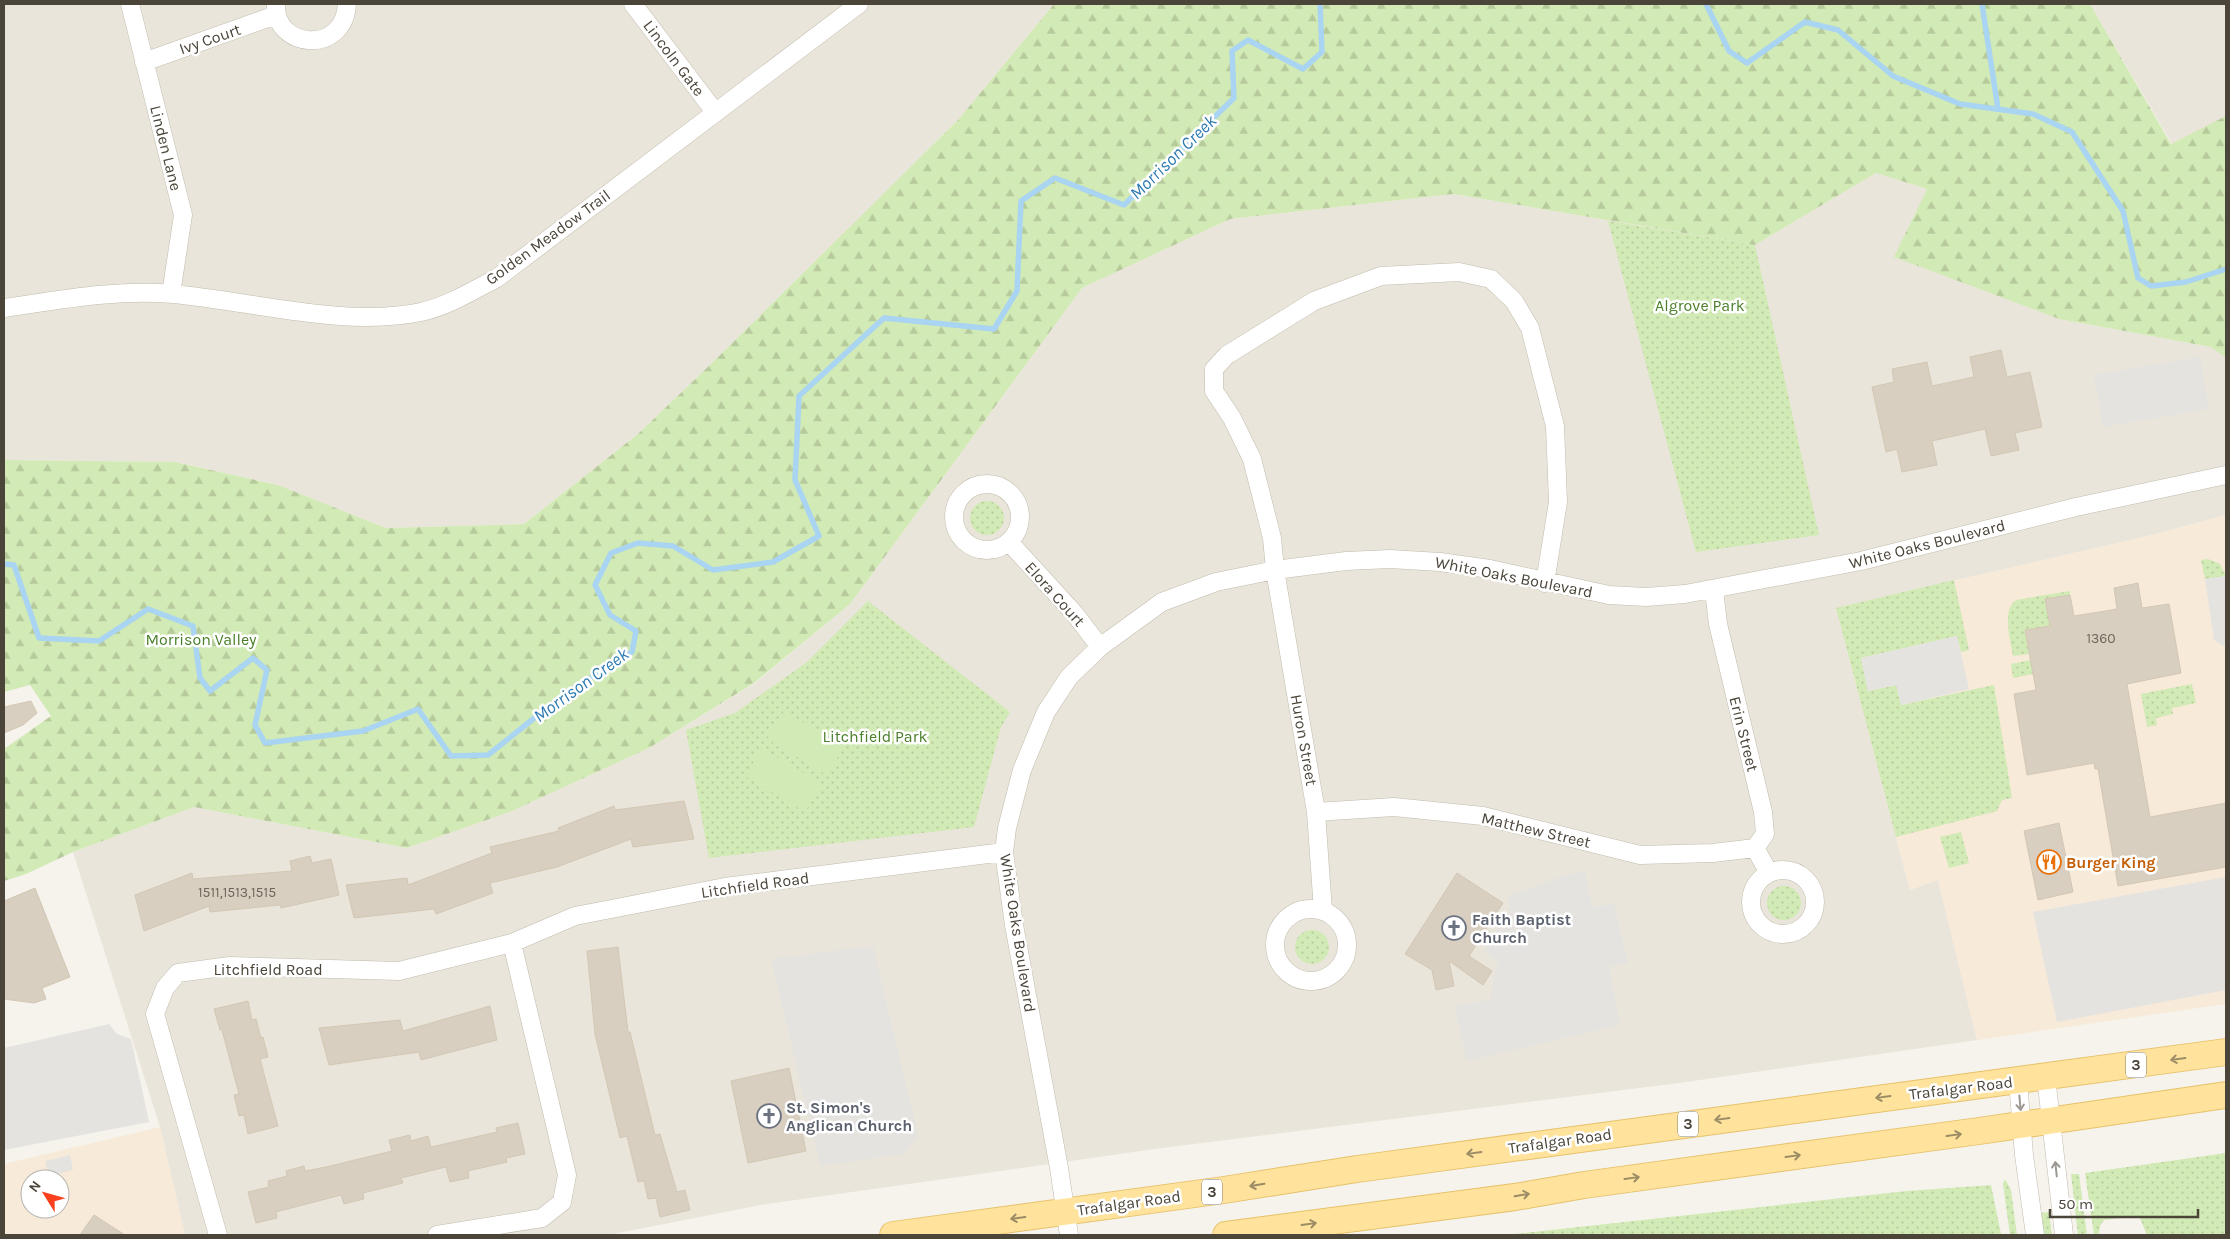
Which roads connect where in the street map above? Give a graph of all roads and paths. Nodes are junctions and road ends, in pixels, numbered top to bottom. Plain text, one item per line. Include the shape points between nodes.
1 (130, 4) edge
2 (347, 4) edge
3 (633, 4) edge
4 (859, 4) edge
5 (276, 10) edge
6 (144, 62) junction
7 (715, 112) junction
8 (171, 294) junction
9 (4, 308) edge
10 (2226, 475) edge
11 (1008, 542) dead end
12 (1275, 570) junction
13 (1545, 583) junction
14 (1714, 590) junction
15 (1100, 647) junction
16 (1316, 812) junction
17 (1755, 848) junction
18 (1004, 852) junction
19 (1769, 873) dead end
20 (1323, 911) junction
21 (512, 943) junction
22 (2226, 1052) edge
23 (2046, 1077) junction
24 (2018, 1082) junction
25 (2226, 1095) edge
26 (2050, 1121) junction
27 (2022, 1124) junction
28 (1068, 1223) edge
29 (218, 1235) edge
30 (438, 1235) edge
31 (894, 1235) edge
32 (1226, 1235) edge
33 (2035, 1235) edge
34 (2064, 1235) edge

1 - 6 street, Linden Lane
2 - 5 street, Ivy Court via 346,18 331,36 314,41 287,33
3 - 7 street, Lincoln Gate
4 - 7 street, Golden Meadow Trail
5 - 6 street, Ivy Court
6 - 8 street, Linden Lane via 183,215
7 - 8 street, Golden Meadow Trail via 497,278 453,302 421,312 365,319
8 - 9 street, Golden Meadow Trail via 99,294
10 - 14 street, White Oaks Boulevard via 2076,507 1861,561
11 - 15 street, Elora Court via 1074,613
12 - 13 street, White Oaks Boulevard via 1390,559 1490,569
12 - 13 street, Huron Street via 1272,538 1252,459 1232,418 1214,391 1214,369 1227,355 1314,301 1381,276 1459,272 1491,279 1514,301 1530,328 1555,426 1558,502
12 - 15 street, White Oaks Boulevard via 1216,582 1162,602
12 - 16 street, Huron Street
13 - 14 street, White Oaks Boulevard via 1609,595 1646,597
14 - 17 street, Erin Street via 1718,624 1763,812 1765,834
15 - 18 street, White Oaks Boulevard via 1069,677 1046,712 1022,770
16 - 17 street, Matthew Street via 1394,807 1483,816 1640,855
16 - 20 street, Huron Street
17 - 19 street
18 - 21 street, Litchfield Road via 725,887 575,916
18 - 28 street, White Oaks Boulevard via 1014,925
20 - 20 street via 1299,911 1280,926 1275,949 1278,961 1294,978 1317,981 1338,970 1344,960 1346,936 1333,917
21 - 29 street, Litchfield Road via 399,971 230,966 178,973 165,988 155,1014
21 - 30 street via 567,1175 562,1202 542,1218
22 -> 23 main road, Trafalgar Road / 3
23 - 24 main road, Trafalgar Road / 3
23 - 26 street
24 -> 27 street
24 -> 28 main road, Trafalgar Road / 3 via 1891,1096 1367,1167 1224,1190
25 - 26 main road
26 - 27 main road
34 -> 26 street
32 -> 27 main road
27 - 33 street
28 -> 31 main road, Trafalgar Road / 3

